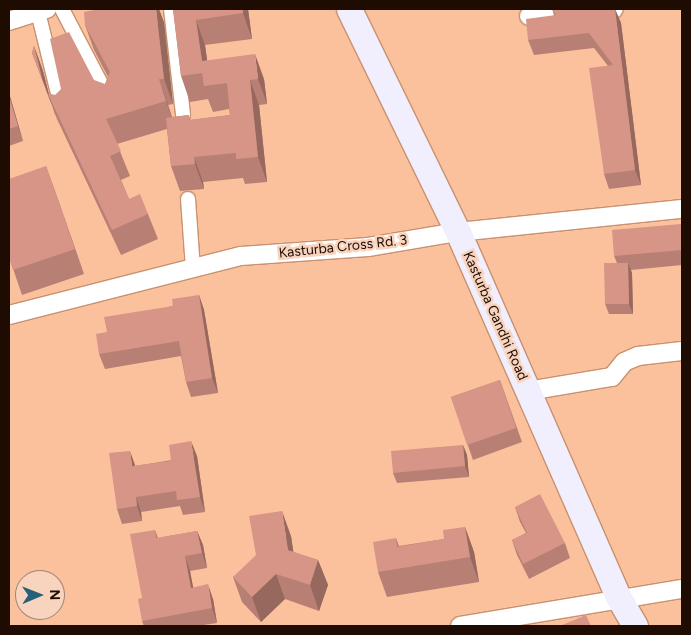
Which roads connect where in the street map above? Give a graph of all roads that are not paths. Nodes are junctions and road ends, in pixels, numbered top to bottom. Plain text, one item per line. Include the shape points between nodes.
1 (62, 9) edge
2 (171, 9) edge
3 (349, 9) edge
4 (614, 9) edge
5 (42, 10) edge
6 (529, 16) dead end
7 (9, 22) edge
8 (111, 101) edge
9 (62, 112) edge
10 (182, 115) edge
11 (188, 198) dead end
12 (682, 209) edge
13 (458, 232) junction
14 (194, 268) junction
15 (9, 315) edge
16 (682, 351) edge
17 (528, 391) junction
18 (682, 589) edge
19 (619, 598) junction
20 (539, 619) edge
21 (460, 626) edge
22 (635, 626) edge

1 - 8 street
2 - 10 street
3 - 13 main road, Kasturba Gandhi Road
4 - 6 street
5 - 7 street
5 - 9 street
11 - 14 street
12 - 13 street, Kasturba Cross Rd. 3
13 - 14 street, Kasturba Cross Rd. 3 via 368,247 241,256
13 - 17 main road, Kasturba Gandhi Road
14 - 15 street, Kasturba Cross Rd. 3
16 - 17 street via 638,356 624,362 612,377
17 - 19 main road, Kasturba Gandhi Road
18 - 19 street
19 - 20 street
19 - 22 main road, Kasturba Gandhi Road
20 - 21 street

